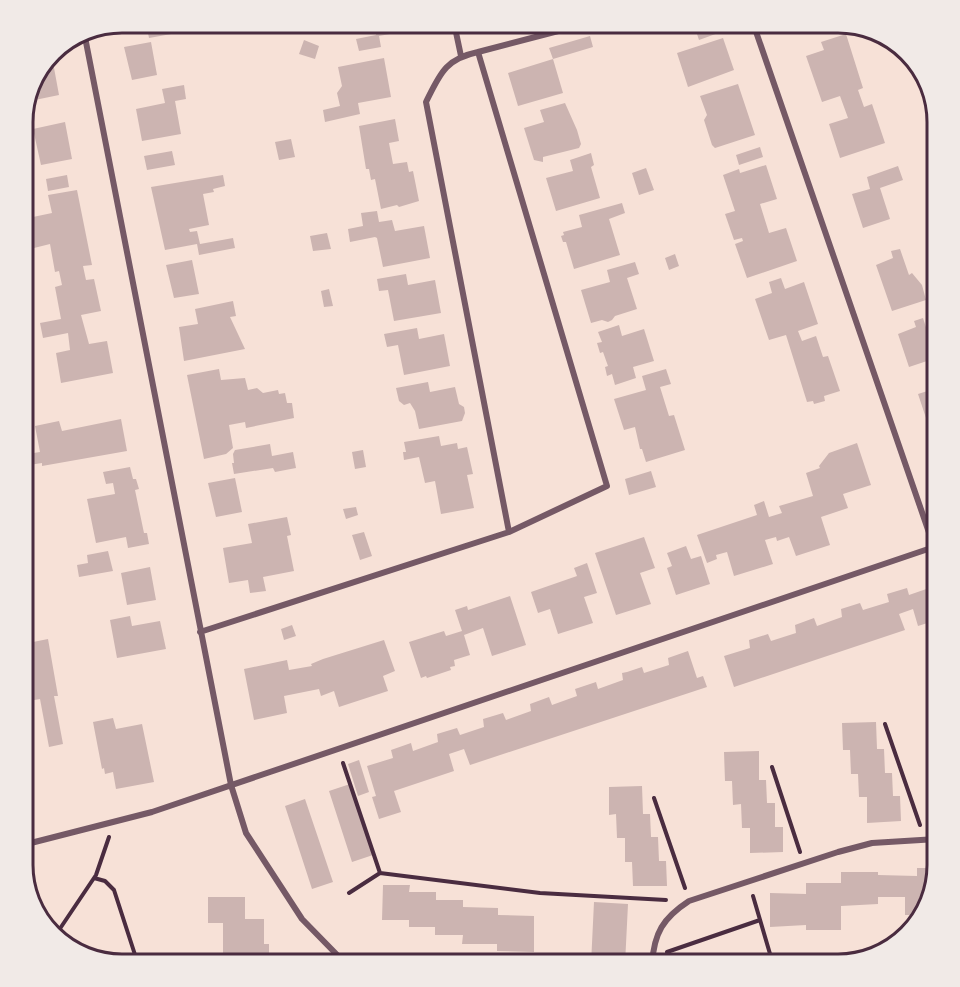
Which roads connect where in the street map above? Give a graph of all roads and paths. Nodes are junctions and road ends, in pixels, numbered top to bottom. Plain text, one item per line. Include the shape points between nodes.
1 (456, 33) edge
2 (551, 33) edge
3 (756, 33) edge
4 (86, 41) edge
5 (478, 52) junction
6 (461, 56) junction
7 (927, 521) edge
8 (509, 532) junction
9 (927, 550) edge
10 (200, 632) junction
11 (885, 724) dead end
12 (338, 750) junction
13 (772, 767) dead end
14 (231, 785) junction
15 (654, 798) dead end
16 (113, 822) junction
17 (925, 839) joint
18 (33, 842) edge
19 (803, 863) junction
20 (380, 873) junction
21 (94, 878) junction
22 (748, 881) junction
23 (349, 893) dead end
24 (689, 902) junction
25 (760, 920) junction
26 (60, 929) edge
27 (135, 954) edge
28 (336, 954) edge
29 (654, 954) edge
30 (671, 954) edge
31 (770, 954) edge

1 - 6 street
2 - 5 street
3 - 7 street
4 - 10 street
5 - 6 street
5 - 8 street via 607,486
6 - 8 street via 442,70 426,102
8 - 10 street
9 - 12 street
10 - 14 street
11 - 17 path
12 - 14 street
12 - 20 path
13 - 19 path
14 - 16 street
14 - 28 street via 246,833 302,919
15 - 24 path
16 - 18 street
16 - 21 path
17 - 19 street via 873,843
19 - 22 street
20 - 23 path
20 - 24 path via 540,893
21 - 26 path
21 - 27 path via 105,881 114,890
22 - 24 street
22 - 25 path
24 - 29 street via 672,912 662,925
25 - 30 path
25 - 31 path

